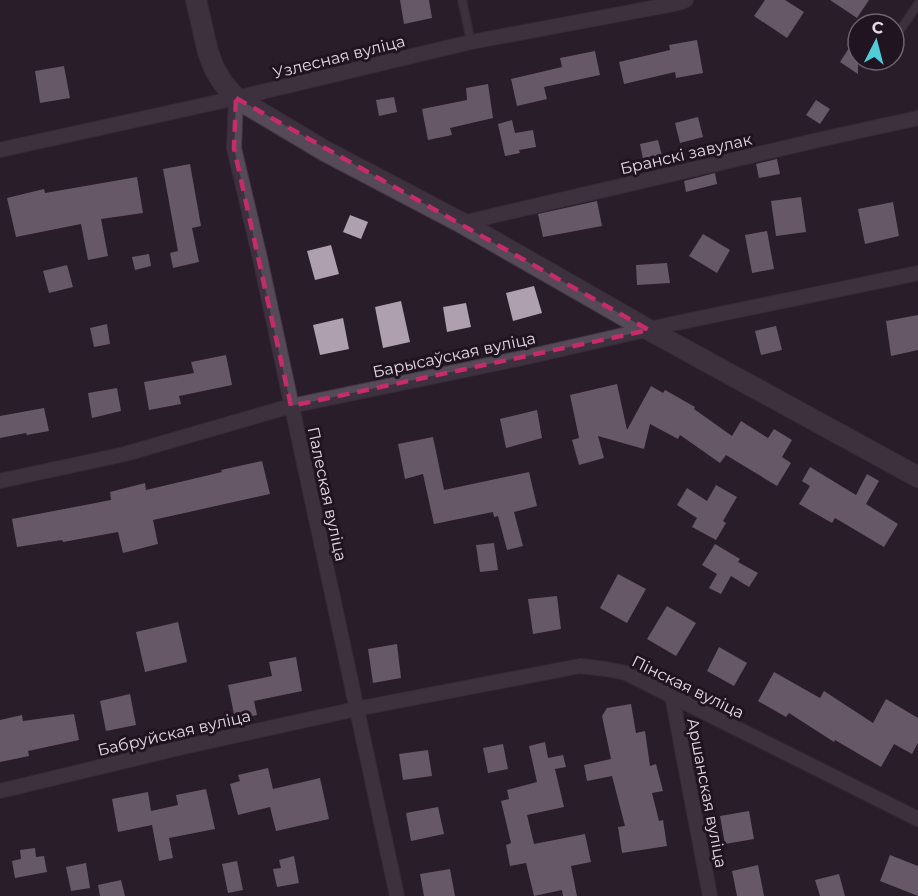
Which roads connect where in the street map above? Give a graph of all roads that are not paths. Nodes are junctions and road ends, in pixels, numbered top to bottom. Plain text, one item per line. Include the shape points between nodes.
1 (196, 0) edge
2 (462, 0) edge
3 (686, 0) edge
4 (918, 4) edge
5 (906, 22) edge
6 (471, 42) junction
7 (236, 98) junction
8 (918, 118) edge
9 (0, 150) edge
10 (462, 223) junction
11 (918, 273) edge
12 (649, 330) junction
13 (291, 406) junction
14 (918, 477) edge
15 (0, 481) edge
16 (672, 696) junction
17 (356, 709) junction
18 (0, 790) edge
19 (918, 819) edge
20 (397, 896) edge
21 (710, 896) edge

1 - 7 main road via 214,68
2 - 6 lane
3 - 6 street, Узлесная вуліца
4 - 5 lane
6 - 7 street, Узлесная вуліца
7 - 9 street, Узлесная вуліца
7 - 10 main road via 325,151
7 - 13 street, Палеская вуліца via 234,148
8 - 10 street, Бранскі завулак
10 - 12 main road
11 - 12 street, Барысаўская вуліца
12 - 13 street, Барысаўская вуліца
12 - 14 main road
13 - 15 street, Барысаўская вуліца via 125,454
13 - 17 street, Палеская вуліца
16 - 17 street, Пінская вуліца via 626,674 580,666
16 - 19 street, Пінская вуліца
16 - 21 street, Аршанская вуліца
17 - 18 street, Бабруйская вуліца
17 - 20 street, Палеская вуліца

